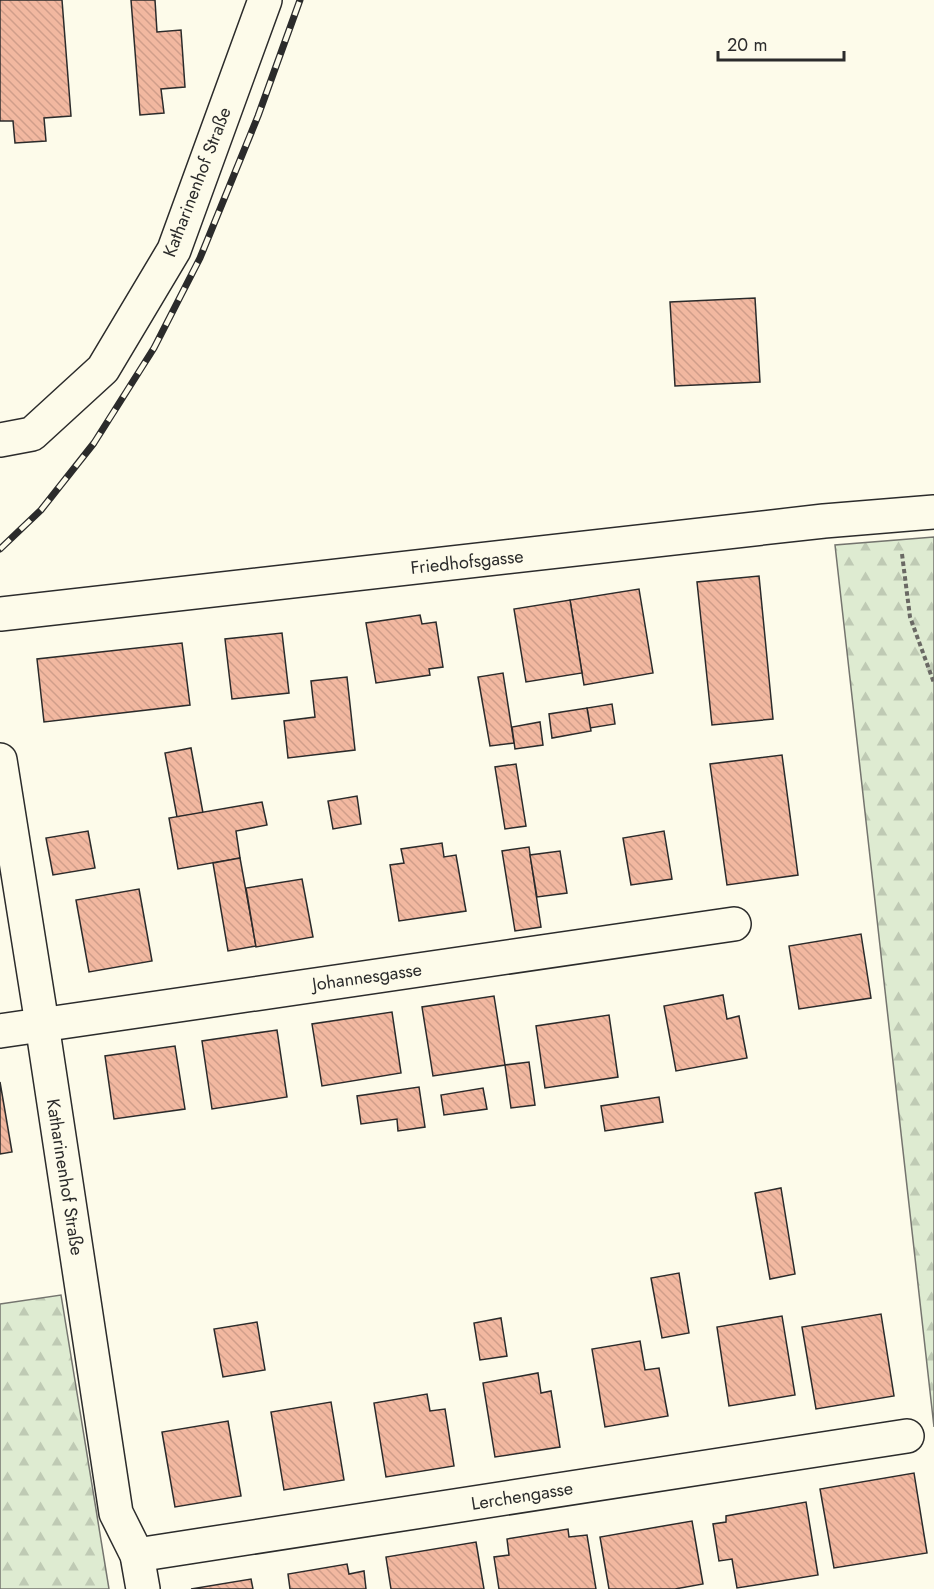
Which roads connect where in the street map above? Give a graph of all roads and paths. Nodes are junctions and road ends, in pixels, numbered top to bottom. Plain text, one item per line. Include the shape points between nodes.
1 (265, 0) edge
2 (0, 440) edge
3 (934, 512) edge
4 (896, 515) junction
5 (0, 614) edge
6 (934, 683) edge
7 (0, 760) edge
8 (734, 924) dead end
9 (42, 1024) junction
10 (0, 1031) edge
11 (907, 1436) dead end
12 (137, 1555) junction
13 (143, 1589) edge

1 - 2 street, Katharinenhof Straße via 174,250 133,320 103,369 32,434
3 - 4 street, Friedhofsgasse
4 - 5 street, Friedhofsgasse
4 - 6 path via 910,617
7 - 9 street, Katharinenhof Straße
8 - 9 street, Johannesgasse
9 - 10 street, Johannesgasse
9 - 12 street, Katharinenhof Straße via 116,1513
11 - 12 street, Lerchengasse
12 - 13 street, Katharinenhof Straße

